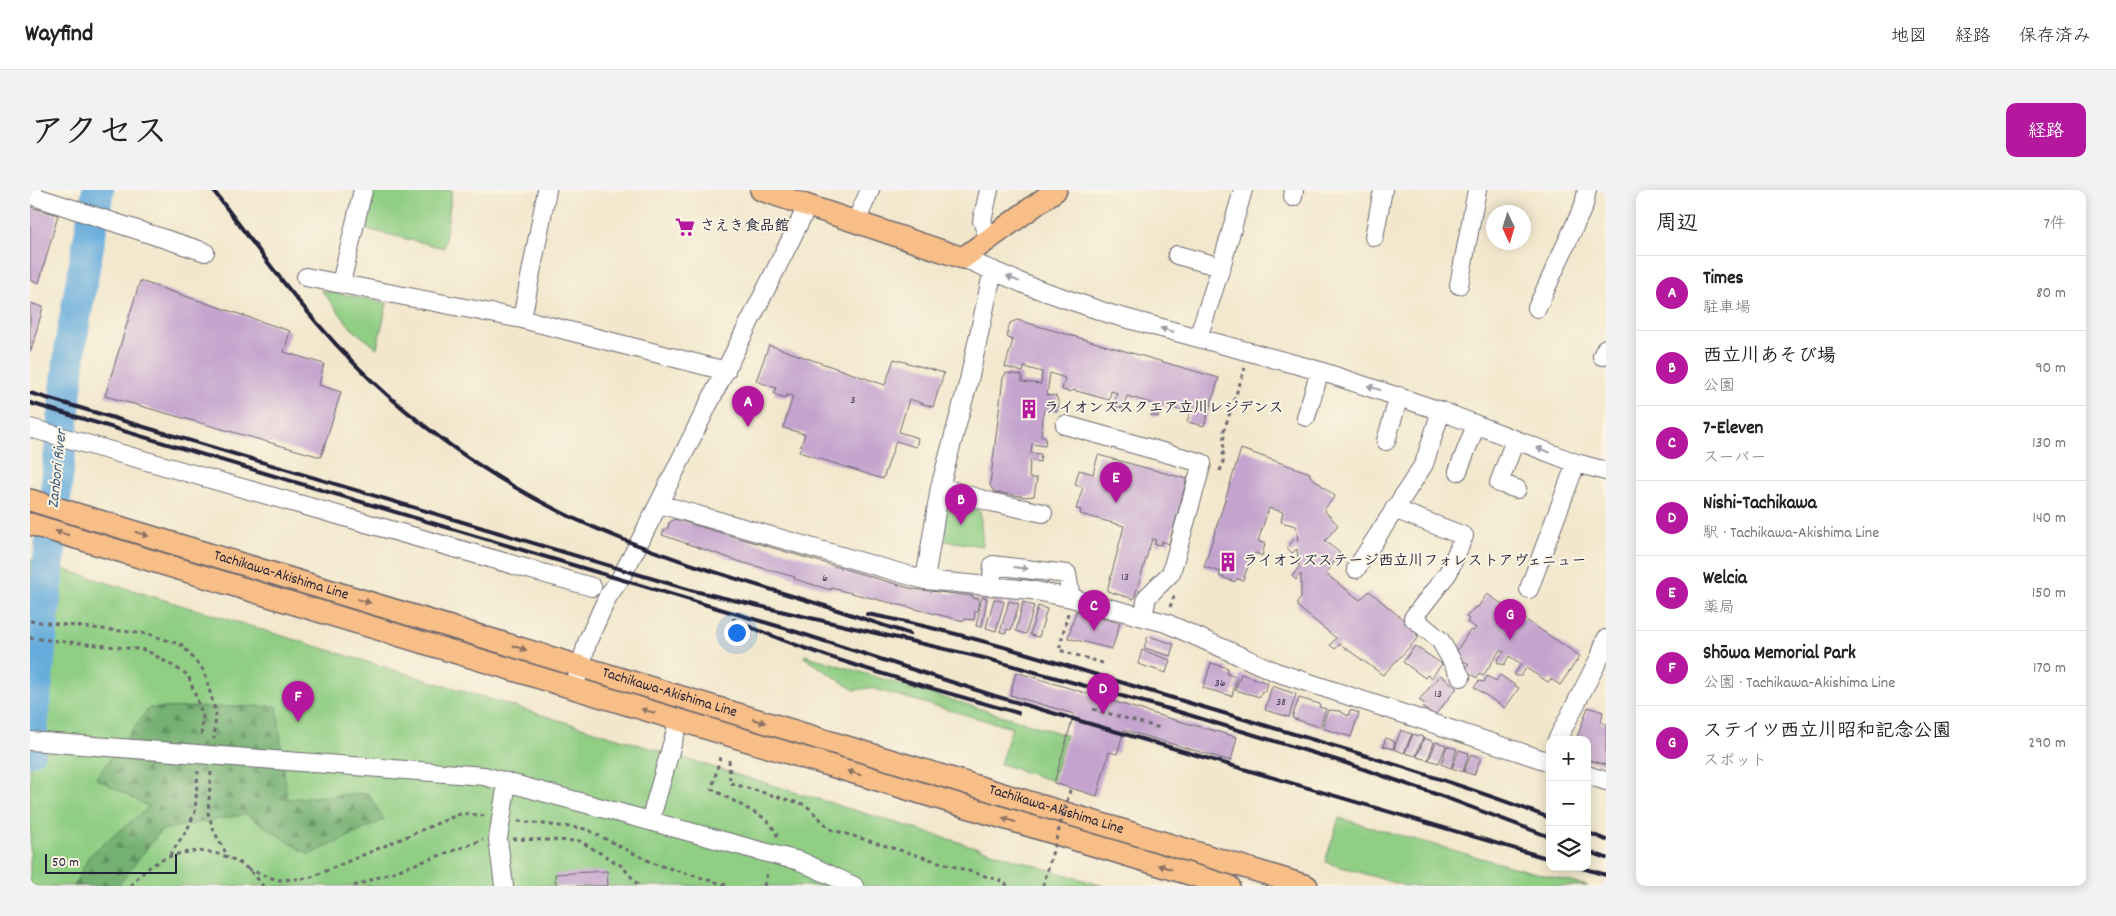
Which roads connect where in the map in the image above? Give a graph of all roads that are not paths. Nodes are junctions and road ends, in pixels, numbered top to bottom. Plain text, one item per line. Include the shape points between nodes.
1 (363, 190) edge
2 (547, 190) edge
3 (761, 190) edge
4 (870, 190) edge
5 (989, 190) edge
6 (1056, 190) edge
7 (1242, 190) edge
8 (1383, 190) edge
9 (1477, 190) edge
10 (1587, 190) edge
11 (30, 195) edge
12 (808, 205) junction
13 (856, 221) junction
14 (1374, 237) dead end
15 (989, 239) junction
16 (205, 252) dead end
17 (1177, 255) dead end
18 (963, 258) junction
19 (1221, 267) junction
20 (992, 270) junction
21 (306, 277) dead end
22 (341, 283) junction
23 (1459, 285) dead end
24 (1537, 308) dead end
25 (522, 319) junction
26 (1198, 338) junction
27 (726, 371) junction
28 (1320, 371) junction
29 (1399, 396) junction
30 (1441, 411) junction
31 (1306, 417) dead end
32 (1476, 424) junction
33 (1065, 425) dead end
34 (30, 428) edge
35 (1515, 440) junction
36 (1386, 441) dead end
37 (1576, 463) junction
38 (1458, 471) dead end
39 (1606, 471) edge
40 (940, 487) junction
41 (1517, 490) dead end
42 (30, 500) edge
43 (659, 504) junction
44 (1394, 509) junction
45 (1043, 512) dead end
46 (30, 524) edge
47 (1356, 569) dead end
48 (925, 580) junction
49 (592, 587) dead end
50 (1529, 589) dead end
51 (1142, 617) junction
52 (1606, 639) edge
53 (580, 666) junction
54 (1462, 677) dead end
55 (574, 688) junction
56 (679, 720) junction
57 (1558, 736) edge
58 (30, 741) edge
59 (1546, 757) edge
60 (1591, 776) edge
61 (1606, 781) edge
62 (507, 782) junction
63 (650, 821) junction
64 (504, 886) edge
65 (854, 886) edge
66 (1228, 886) edge
67 (1308, 886) edge

1 - 22 street
2 - 25 street
3 - 12 main road
4 - 13 street
5 - 15 street via 982,221
6 - 15 main road
7 - 19 street
8 - 14 street
9 - 23 street
10 - 24 street via 1584,205
11 - 16 street
12 - 13 main road
12 - 27 street
13 - 18 main road
15 - 18 main road
17 - 19 street
18 - 20 street
19 - 26 street
26 -> 20 street via 1110,314
20 - 40 street via 969,380
21 - 22 street
22 - 25 street
25 - 27 street
26 - 28 street
27 - 43 street
29 -> 28 street
28 - 31 street
29 - 30 street
29 - 36 street
30 - 32 street
30 - 44 street via 1424,464
32 - 35 street
32 - 38 street
33 - 51 street via 1202,463 1171,573 1147,597
34 - 49 street
37 -> 35 street
35 - 41 street via 1499,483
37 - 39 street
37 - 50 street
40 - 45 street via 991,502
40 - 48 street
42 -> 53 main road, Tachikawa-Akishima Line
43 - 48 street
43 - 53 street via 625,571 608,596
44 - 47 street
44 - 54 street via 1464,536 1448,573 1413,618 1440,640
55 -> 46 main road, Tachikawa-Akishima Line
48 - 51 street via 1031,590
51 - 59 street via 1166,623 1276,672
52 - 57 street via 1600,657
53 - 55 street
53 -> 67 main road, Tachikawa-Akishima Line
56 -> 55 main road, Tachikawa-Akishima Line
56 - 63 street
66 -> 56 main road, Tachikawa-Akishima Line
58 - 62 street, bridge via 484,776
60 - 61 street
62 - 63 street
62 - 64 street via 498,839
63 - 65 street via 773,850

